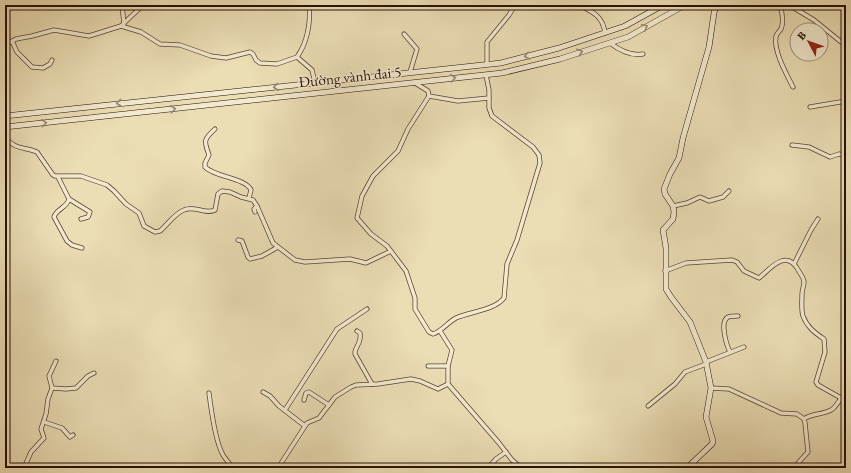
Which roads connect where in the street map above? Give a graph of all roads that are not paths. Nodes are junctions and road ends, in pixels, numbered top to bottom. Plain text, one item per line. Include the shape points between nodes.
1 (122, 5) edge
2 (144, 5) edge
3 (309, 5) edge
4 (515, 5) edge
5 (579, 5) edge
6 (663, 5) edge
7 (685, 5) edge
8 (716, 5) edge
9 (780, 5) edge
10 (789, 5) edge
11 (123, 25) junction
12 (605, 33) junction
13 (404, 34) dead end
14 (12, 41) junction
15 (610, 43) junction
16 (5, 45) edge
17 (846, 46) edge
18 (643, 54) dead end
19 (297, 58) junction
20 (52, 60) dead end
21 (487, 64) junction
22 (410, 72) junction
23 (486, 75) junction
24 (315, 82) junction
25 (414, 83) junction
26 (793, 86) dead end
27 (429, 96) junction
28 (489, 98) junction
29 (846, 101) edge
30 (810, 107) dead end
31 (5, 116) edge
32 (5, 127) edge
33 (215, 129) dead end
34 (5, 138) edge
35 (792, 145) dead end
36 (846, 156) edge
37 (58, 177) junction
38 (729, 191) dead end
39 (249, 198) junction
40 (69, 199) junction
41 (257, 206) junction
42 (673, 206) junction
43 (255, 212) dead end
44 (81, 219) dead end
45 (818, 219) dead end
46 (238, 240) dead end
47 (278, 247) junction
48 (82, 248) dead end
49 (391, 251) junction
50 (794, 264) junction
51 (665, 270) junction
52 (367, 309) dead end
53 (738, 316) dead end
54 (357, 331) dead end
55 (440, 331) junction
56 (744, 347) dead end
57 (730, 352) junction
58 (56, 361) dead end
59 (706, 363) junction
60 (428, 366) dead end
61 (448, 366) junction
62 (94, 373) dead end
63 (372, 384) junction
64 (448, 384) junction
65 (846, 385) edge
66 (52, 388) junction
67 (711, 388) junction
68 (263, 392) dead end
69 (209, 393) dead end
70 (846, 394) edge
71 (840, 398) junction
72 (304, 400) dead end
73 (329, 405) junction
74 (648, 406) dead end
75 (285, 410) junction
76 (804, 419) junction
77 (44, 422) junction
78 (305, 426) junction
79 (73, 435) dead end
80 (506, 452) junction
81 (24, 468) edge
82 (233, 468) edge
83 (278, 468) edge
84 (488, 468) edge
85 (526, 468) edge
86 (687, 468) edge
87 (800, 468) edge

1 - 11 street
2 - 11 street
3 - 19 street via 306,38
4 - 21 street via 487,42
5 - 12 street via 591,10 601,20
6 - 12 main road, Đường vành đai 5 via 625,26
15 -> 7 main road, Đường vành đai 5 via 628,37
8 - 42 main road via 709,47 679,158 664,189
9 - 26 street via 782,26 776,37 777,51
10 - 17 street via 818,23
11 - 14 street via 89,36 54,30
11 - 19 street via 160,44 180,45 211,56 226,58 250,52 260,63 277,64
12 -> 21 main road, Đường vành đai 5 via 559,48 501,63
13 - 22 street via 417,49
14 - 16 street
14 - 20 street via 17,52 32,67 43,68
15 - 18 street via 631,54
23 -> 15 main road, Đường vành đai 5 via 560,59
19 - 24 street via 312,70
21 - 22 main road, Đường vành đai 5
22 - 24 main road, Đường vành đai 5
25 -> 23 main road, Đường vành đai 5
23 - 28 street
24 -> 31 main road, Đường vành đai 5
25 - 27 street via 428,91
32 -> 25 main road, Đường vành đai 5
27 - 28 street via 458,101
27 - 49 street via 408,129 398,151 376,172 362,199 358,220
28 - 55 street via 488,108 492,116 533,147 539,155 540,163 518,240 507,264 504,298 498,304 456,318
29 - 30 street
33 - 39 street via 205,139 209,155 205,167 249,186
34 - 37 street via 20,148 37,152 53,175
35 - 36 street via 809,147 830,156
37 - 39 street via 81,176 107,185 139,213 144,226 156,232 184,209 209,212 215,210 220,192 230,192
37 - 40 street
38 - 42 street via 723,197 710,201 700,196 687,203
39 - 41 street
40 - 44 street via 90,212 88,217
40 - 48 street via 67,205 56,212 54,217 67,241
41 - 43 street
41 - 47 street via 272,240
42 - 51 main road via 673,219 663,230 666,248
45 - 50 street
46 - 47 street via 242,240 250,259
47 - 49 street via 295,260 305,262 350,259 366,263
49 - 55 street via 408,274 415,298 415,309 431,333
50 - 51 street via 784,261 776,263 759,278 744,271 732,260 686,263
50 - 71 street via 804,282 803,317 825,343 823,362 816,382
51 - 59 main road via 668,293 690,322
52 - 75 street via 337,329
53 - 57 street via 729,316 725,322 726,343
54 - 63 street via 361,339 355,354
55 - 61 street via 452,350
56 - 57 street
57 - 59 street
58 - 66 street via 49,376
59 - 67 main road
59 - 74 street via 685,372 675,384
60 - 61 street
61 - 64 street
62 - 66 street via 76,388
63 - 64 street via 411,379 436,388
63 - 73 street via 351,387 335,397
64 - 80 street
65 - 70 street
66 - 77 street
67 - 76 street via 729,389 781,413 797,414
67 - 86 main road via 706,417 713,441
68 - 75 street
69 - 82 street via 221,449
70 - 71 street
71 - 76 street via 832,410
72 - 73 street via 306,393 309,392
73 - 78 street via 319,418
75 - 78 street
76 - 87 street via 808,452 798,463
77 - 79 street via 62,428 70,437
77 - 81 street via 41,429 44,438 31,452
78 - 83 street
80 - 84 street
80 - 85 street via 515,463

